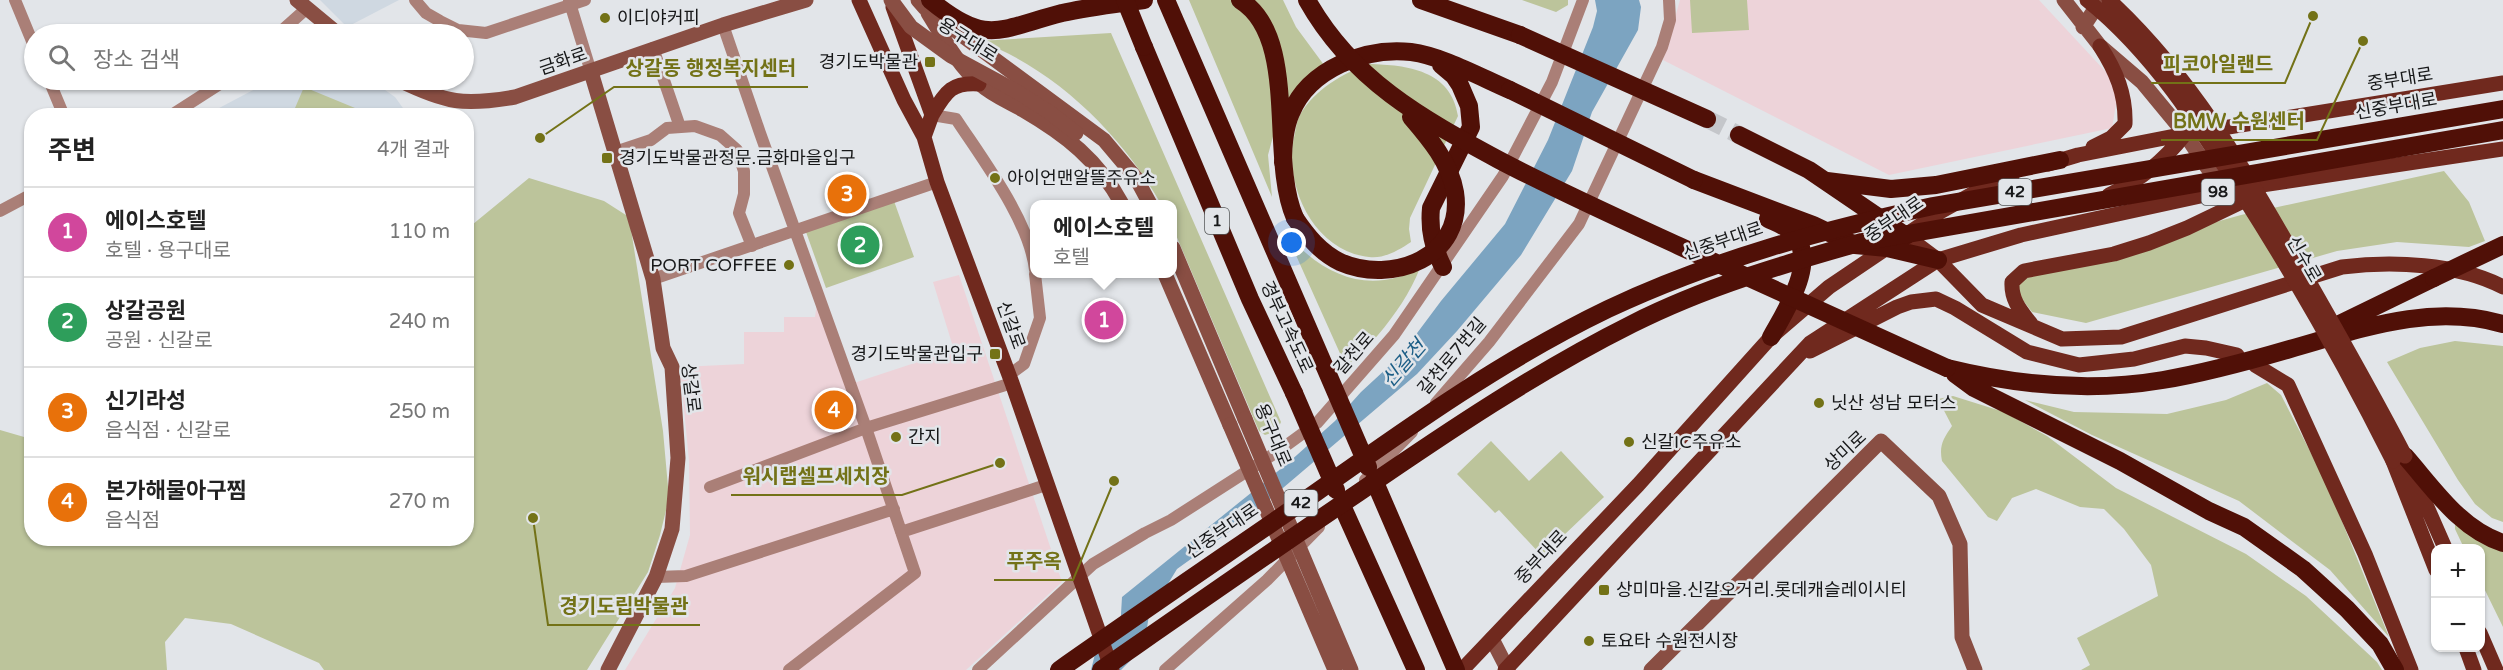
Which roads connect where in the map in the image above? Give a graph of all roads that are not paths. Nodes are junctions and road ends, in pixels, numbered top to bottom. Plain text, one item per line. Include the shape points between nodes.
1 (15, 0) edge
2 (415, 0) edge
3 (585, 0) edge
4 (806, 0) edge
5 (859, 0) edge
6 (890, 0) edge
7 (1125, 0) edge
8 (1144, 0) edge
9 (1166, 0) edge
10 (1240, 0) edge
11 (1307, 0) edge
12 (1421, 0) edge
13 (1443, 0) edge
14 (1669, 0) edge
15 (2064, 0) edge
16 (2087, 0) edge
17 (2101, 0) edge
18 (2109, 0) edge
19 (921, 2) edge
20 (570, 3) edge
21 (1578, 3) edge
22 (302, 4) edge
23 (25, 24) edge
24 (286, 24) edge
25 (326, 24) edge
26 (447, 24) edge
27 (723, 25) junction
28 (2083, 27) junction
29 (474, 32) edge
30 (1520, 34) junction
31 (2100, 46) junction
32 (653, 48) junction
33 (1424, 55) junction
34 (591, 72) junction
35 (2503, 83) edge
36 (979, 84) junction
37 (53, 90) edge
38 (210, 90) edge
39 (420, 90) edge
40 (1398, 102) junction
41 (61, 108) edge
42 (182, 108) edge
43 (2503, 109) edge
44 (932, 115) junction
45 (1707, 119) tunnel mouth
46 (680, 127) junction
47 (2503, 130) edge
48 (2185, 134) junction
49 (1739, 135) tunnel mouth
50 (924, 137) junction
51 (2503, 149) edge
52 (615, 152) junction
53 (2069, 158) junction
54 (1282, 163) junction
55 (1694, 180) junction
56 (1827, 181) junction
57 (937, 182) junction
58 (2283, 182) junction
59 (2223, 192) junction
60 (24, 198) edge
61 (1120, 200) edge
62 (1131, 200) edge
63 (1148, 200) edge
64 (0, 211) edge
65 (795, 230) junction
66 (2021, 235) junction
67 (1906, 236) junction
68 (2503, 245) edge
69 (752, 246) junction
70 (1030, 248) edge
71 (1887, 248) junction
72 (1177, 258) edge
73 (1938, 260) junction
74 (1443, 267) junction
75 (1036, 278) edge
76 (1159, 278) edge
77 (1167, 278) edge
78 (653, 279) junction
79 (2503, 287) edge
80 (2503, 324) edge
81 (2032, 326) junction
82 (1771, 337) junction
83 (2289, 350) junction
84 (2237, 355) dead end
85 (1794, 360) junction
86 (2255, 365) dead end
87 (1947, 368) junction
88 (1207, 374) junction
89 (1011, 379) junction
90 (866, 428) junction
91 (2399, 459) junction
92 (1046, 485) junction
93 (710, 487) dead end
94 (894, 509) junction
95 (901, 532) junction
96 (2503, 543) edge
97 (2442, 544) edge
98 (2431, 555) edge
99 (656, 577) junction
100 (1080, 583) junction
101 (1492, 639) junction
102 (2485, 643) edge
103 (2467, 652) edge
104 (1507, 669) edge
105 (608, 670) edge
106 (789, 670) edge
107 (978, 670) edge
108 (1059, 670) edge
109 (1101, 670) edge
110 (1112, 670) edge
111 (1165, 670) edge
112 (1335, 670) edge
113 (1351, 670) edge
114 (1416, 670) edge
115 (1456, 670) edge
116 (1462, 670) edge
117 (1651, 670) edge
118 (1975, 670) edge
119 (2395, 670) edge
120 (2410, 670) edge
121 (2474, 670) edge
122 (2496, 670) edge

1 - 23 street
2 - 26 street via 426,13
3 - 20 street
4 - 27 street, 금화로
5 - 50 main road, 신갈로
6 - 44 main road
6 - 62 street, 용구대로, bridge via 911,27 951,56 1031,101 1076,134 1113,171
7 - 114 highway, 경부고속도로 / 1, bridge via 1250,299
8 - 19 highway via 1083,9 991,31 963,24
9 - 115 highway, 경부고속도로 / 1, bridge
10 - 54 highway via 1255,12 1270,39 1277,74
11 - 40 highway, bridge via 1337,46
12 - 30 highway
13 - 30 highway
14 - 111 street, 갈천로7번길 via 1670,20 1662,47 1580,224 1489,342 1405,440 1267,580
15 - 28 street
16 - 91 main road, 신수로, bridge via 2147,57 2193,117 2273,244
17 - 28 street
18 - 91 main road, 신수로, bridge via 2145,34 2208,112 2368,385
19 - 36 street
19 - 63 street, 용구대로 via 1104,140 1136,178
20 - 29 street via 486,33
20 - 34 street
21 - 74 street, 갈천로 via 1552,82 1503,176
22 - 24 street
22 - 25 street
27 - 32 street, 금화로
27 - 65 street
28 - 31 street
30 - 45 highway, bridge
31 - 48 street via 2142,82
31 - 53 main road via 2116,72 2125,124 2111,138
32 - 34 street, 금화로
32 - 46 street
33 - 54 highway via 1378,53 1328,71 1291,112
33 - 55 highway, bridge via 1510,90
33 - 74 highway via 1454,76 1471,117 1468,135 1431,208 1433,244
34 - 39 street, 금화로 via 516,97 485,102 459,103
34 - 52 street, 상갈로
35 - 48 main road, 중부대로
36 - 44 main road via 954,86
36 - 61 street via 1068,140 1108,180
37 - 41 street
38 - 42 street
40 - 54 highway, bridge via 1437,150 1455,193 1454,221 1440,247 1430,254 1404,267 1372,271 1324,252 1295,218
40 - 87 highway, bridge via 1431,124 1557,190
43 - 108 highway, 신중부대로 / 42, bridge via 1933,206 1838,227 1677,279 1609,309 1484,377
44 - 50 main road
44 - 70 street via 956,119 1008,200
46 - 52 street via 667,128 651,140
46 - 69 street via 695,126 720,135 737,150 744,171 739,213
47 - 109 highway, 42, bridge via 1862,242 1768,269 1688,299 1633,323 1502,397
48 - 53 main road, 중부대로
48 - 59 street
48 - 66 main road via 2168,156 2143,177 2058,221
49 - 56 highway
50 - 57 main road, 신갈로
51 - 58 main road, 98
52 - 78 street, 상갈로
53 - 56 highway via 1936,185 1891,189
53 - 67 main road, 중부대로 via 1990,184
55 - 71 highway via 1855,245
55 - 82 highway via 1790,230 1798,241 1802,252 1801,275
56 - 67 highway
57 - 65 street
57 - 89 main road, 신갈로
58 - 59 main road, 98
58 - 81 main road via 2149,243 2114,254 2024,271 2012,282 2014,302
59 - 66 main road, 98
60 - 64 street
65 - 69 street
65 - 90 street
66 - 73 main road, 98
67 - 71 main road, 중부대로
67 - 73 main road
68 - 83 highway, bridge
69 - 78 street
71 - 73 highway
71 - 82 main road, 중부대로 via 1829,287
72 - 113 street, 용구대로, bridge
73 - 81 main road via 1982,305
73 - 85 main road, 98 via 1824,332
74 - 100 street, 갈천로 via 1394,335 1317,423 1171,520 1110,553
75 - 89 street via 1040,318 1024,364
76 - 88 street
77 - 88 street, 용구대로
78 - 99 street, 상갈로 via 663,348 672,367 678,458 672,529
79 - 81 main road via 2419,265 2378,263 2331,270 2121,338 2062,339
80 - 83 highway via 2464,316 2415,318 2379,323
82 - 101 main road, 중부대로
83 - 87 highway via 2162,380 2097,386 2029,383
84 - 85 main road via 2185,346 2134,359 2079,365 2027,352 1936,300 1897,307
85 - 104 main road, 98
86 - 120 main road via 2288,385 2365,554
87 - 119 highway via 1974,388 2244,527 2303,569 2347,609 2380,644
88 - 112 street, 용구대로, bridge
89 - 90 street
89 - 92 main road, 신갈로
90 - 93 street
90 - 94 street
91 - 96 highway via 2468,525
91 - 97 main road, 신수로
91 - 98 main road, 신수로
92 - 95 street
92 - 100 main road, 신갈로
94 - 95 street
94 - 99 street via 686,576
95 - 106 street via 915,573
99 - 105 street, 상갈로
100 - 107 street, 갈천로
100 - 110 main road, 신갈로, bridge
101 - 104 street
101 - 116 main road, 중부대로
102 - 122 main road
103 - 121 main road
117 - 118 street, 상미로 via 1881,441 1939,496 1960,544 1962,637

